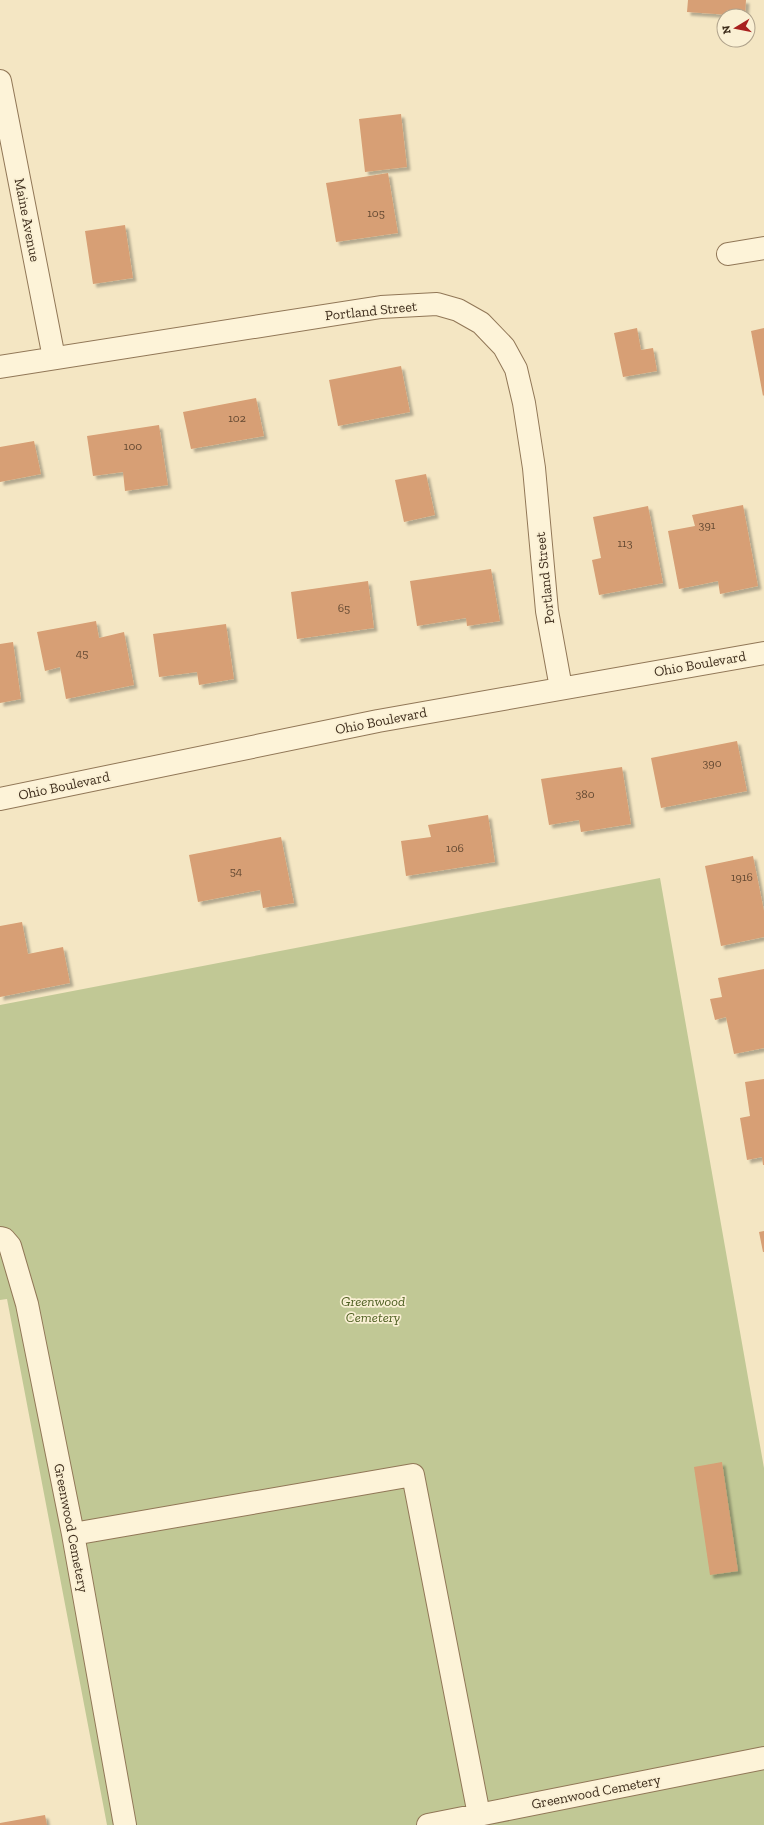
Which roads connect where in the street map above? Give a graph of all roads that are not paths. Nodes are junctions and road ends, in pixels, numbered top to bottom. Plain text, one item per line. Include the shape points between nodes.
1 (0, 81) edge
2 (764, 248) edge
3 (728, 254) dead end
4 (54, 358) junction
5 (0, 367) edge
6 (764, 653) edge
7 (561, 688) junction
8 (0, 799) edge
9 (0, 1238) edge
10 (73, 1534) junction
11 (764, 1758) edge
12 (479, 1815) junction
13 (125, 1825) edge
14 (428, 1825) edge

1 - 4 street, Maine Avenue
2 - 3 street
4 - 5 street, Portland Street
4 - 7 street, Portland Street via 381,307 437,304 458,310 481,323 504,347 516,369 524,403 534,468 547,611
6 - 7 street, Ohio Boulevard
7 - 8 street, Ohio Boulevard via 370,722
9 - 10 street, Greenwood Cemetery via 10,1246 27,1304
10 - 12 street via 413,1475
10 - 13 street, Greenwood Cemetery
11 - 12 street, Greenwood Cemetery
12 - 14 street, Greenwood Cemetery

